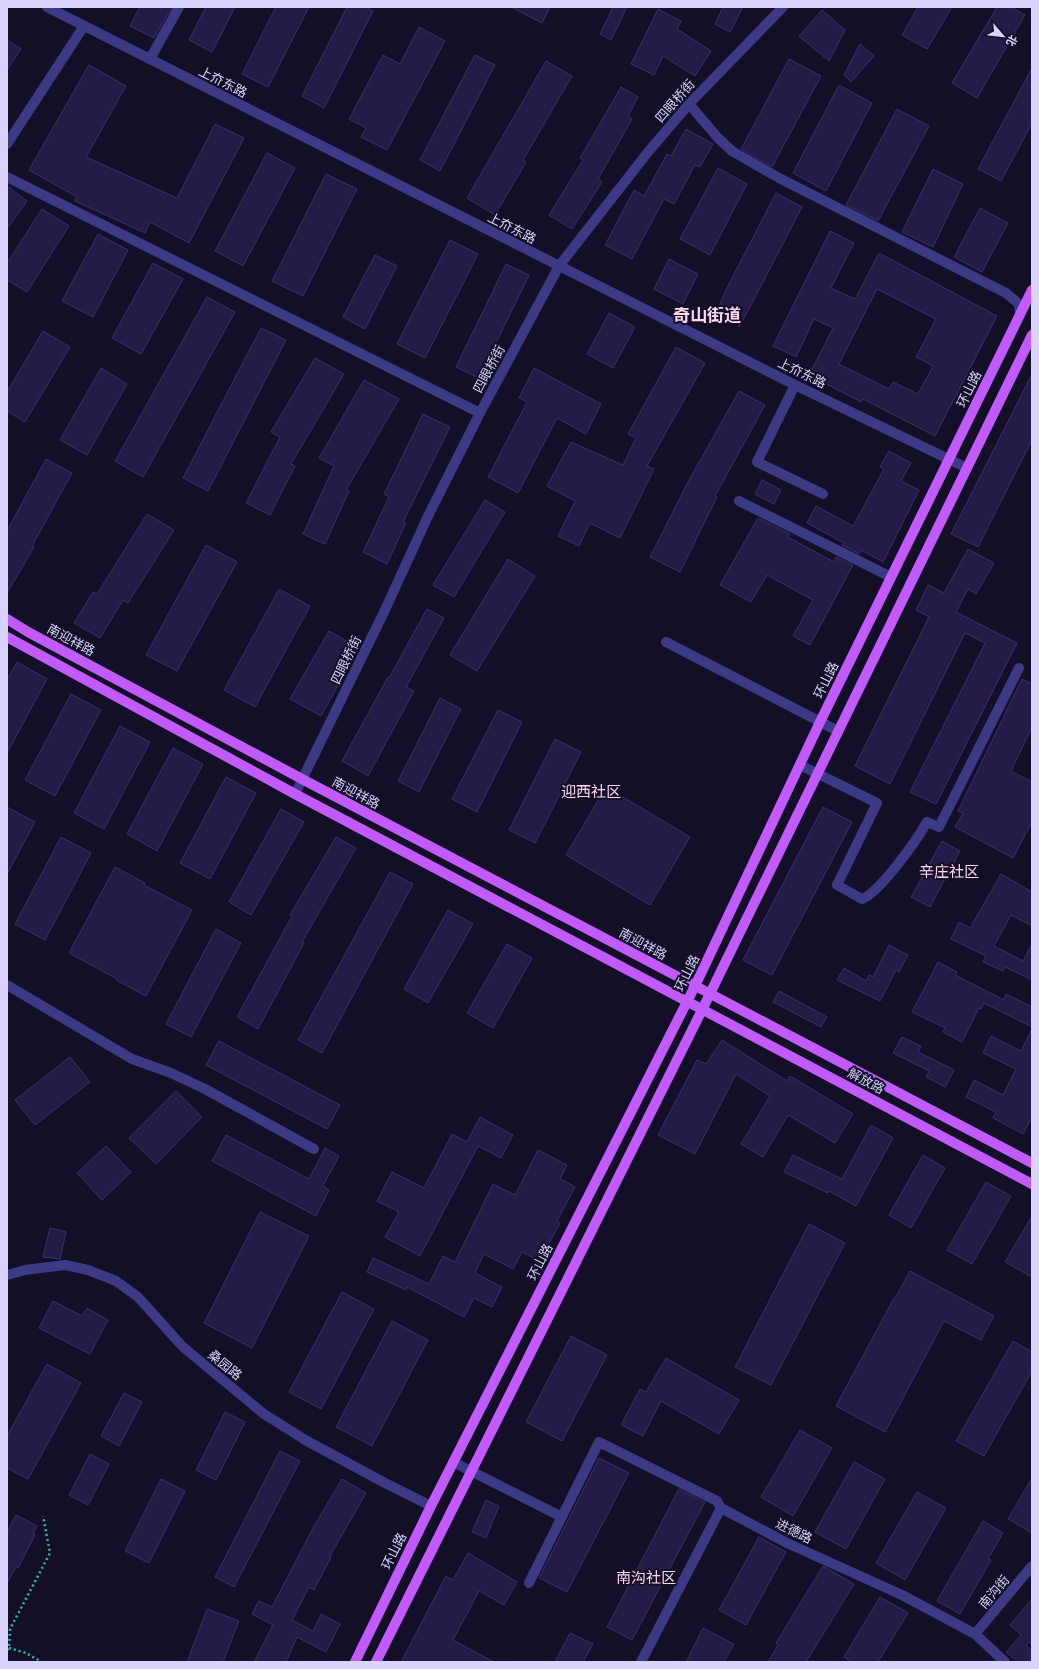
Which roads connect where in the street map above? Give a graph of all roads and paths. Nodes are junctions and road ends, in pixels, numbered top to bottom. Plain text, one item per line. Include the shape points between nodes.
1 (47, 7) edge
2 (179, 7) edge
3 (783, 7) edge
4 (84, 26) junction
5 (150, 59) junction
6 (689, 104) junction
7 (7, 144) edge
8 (7, 177) edge
9 (559, 266) junction
10 (1032, 290) edge
11 (1020, 315) junction
12 (1032, 335) edge
13 (795, 385) junction
14 (480, 413) junction
15 (949, 459) junction
16 (967, 468) junction
17 (823, 494) dead end
18 (739, 501) dead end
19 (892, 577) junction
20 (7, 619) edge
21 (7, 637) edge
22 (666, 642) dead end
23 (1019, 668) dead end
24 (820, 722) junction
25 (838, 731) junction
26 (800, 765) junction
27 (817, 774) junction
28 (302, 779) junction
29 (295, 794) junction
30 (7, 985) edge
31 (695, 986) junction
32 (709, 993) junction
33 (687, 1002) junction
34 (702, 1010) junction
35 (314, 1150) dead end
36 (1032, 1163) edge
37 (1032, 1184) edge
38 (7, 1275) edge
39 (453, 1462) junction
40 (471, 1472) junction
41 (431, 1506) junction
42 (721, 1508) junction
43 (43, 1516) dead end
44 (562, 1517) junction
45 (1032, 1566) edge
46 (529, 1583) dead end
47 (975, 1634) junction
48 (8, 1649) edge
49 (42, 1662) edge
50 (355, 1662) edge
51 (376, 1662) edge
52 (642, 1662) edge
53 (1005, 1662) edge

1 - 4 street, 上夼东路
2 - 5 street
3 - 6 street, 四眼桥街
4 - 5 street, 上夼东路
4 - 7 street
5 - 9 street, 上夼东路
6 - 9 street, 四眼桥街
6 - 11 street via 732,151 779,178 1006,293 1019,304
8 - 14 street
9 - 13 street, 上夼东路
9 - 14 street, 四眼桥街
10 - 11 main road, 环山路
11 - 15 main road, 环山路
12 - 16 main road
13 - 15 street, 上夼东路
13 - 17 street via 757,462
14 - 28 street, 四眼桥街
15 - 16 street, 上夼东路
15 - 19 main road, 环山路
16 - 25 main road
18 - 19 street
19 - 24 main road, 环山路
20 - 28 main road, 南迎祥路
21 - 29 main road
22 - 24 street
23 - 27 street via 939,828 927,822 916,841 878,887 862,899 837,885 877,803
24 - 25 street
24 - 26 main road, 环山路
25 - 27 main road
26 - 27 street
26 - 31 main road, 环山路
27 - 32 main road
28 - 29 street, 四眼桥街
28 - 31 main road, 南迎祥路
29 - 33 main road
30 - 35 street via 132,1059 205,1089
31 - 32 main road, 解放路
31 - 33 main road, 环山路
32 - 34 main road
32 - 36 main road, 解放路
33 - 34 main road, 解放路
33 - 39 main road, 环山路
34 - 37 main road, 解放路
34 - 40 main road
38 - 41 street, 桑园路 via 65,1265 88,1270 116,1281 138,1297 183,1347 264,1414 307,1441
39 - 40 street
39 - 41 main road, 环山路
40 - 44 street
40 - 51 main road
41 - 50 main road, 环山路
42 - 44 street, 进德路 via 717,1501 599,1442
42 - 47 street, 进德路 via 787,1543 902,1595
42 - 52 street
43 - 48 path via 50,1552 10,1629
44 - 46 street
45 - 47 street, 南沟街
47 - 53 street, 进德路
48 - 49 path via 26,1653

